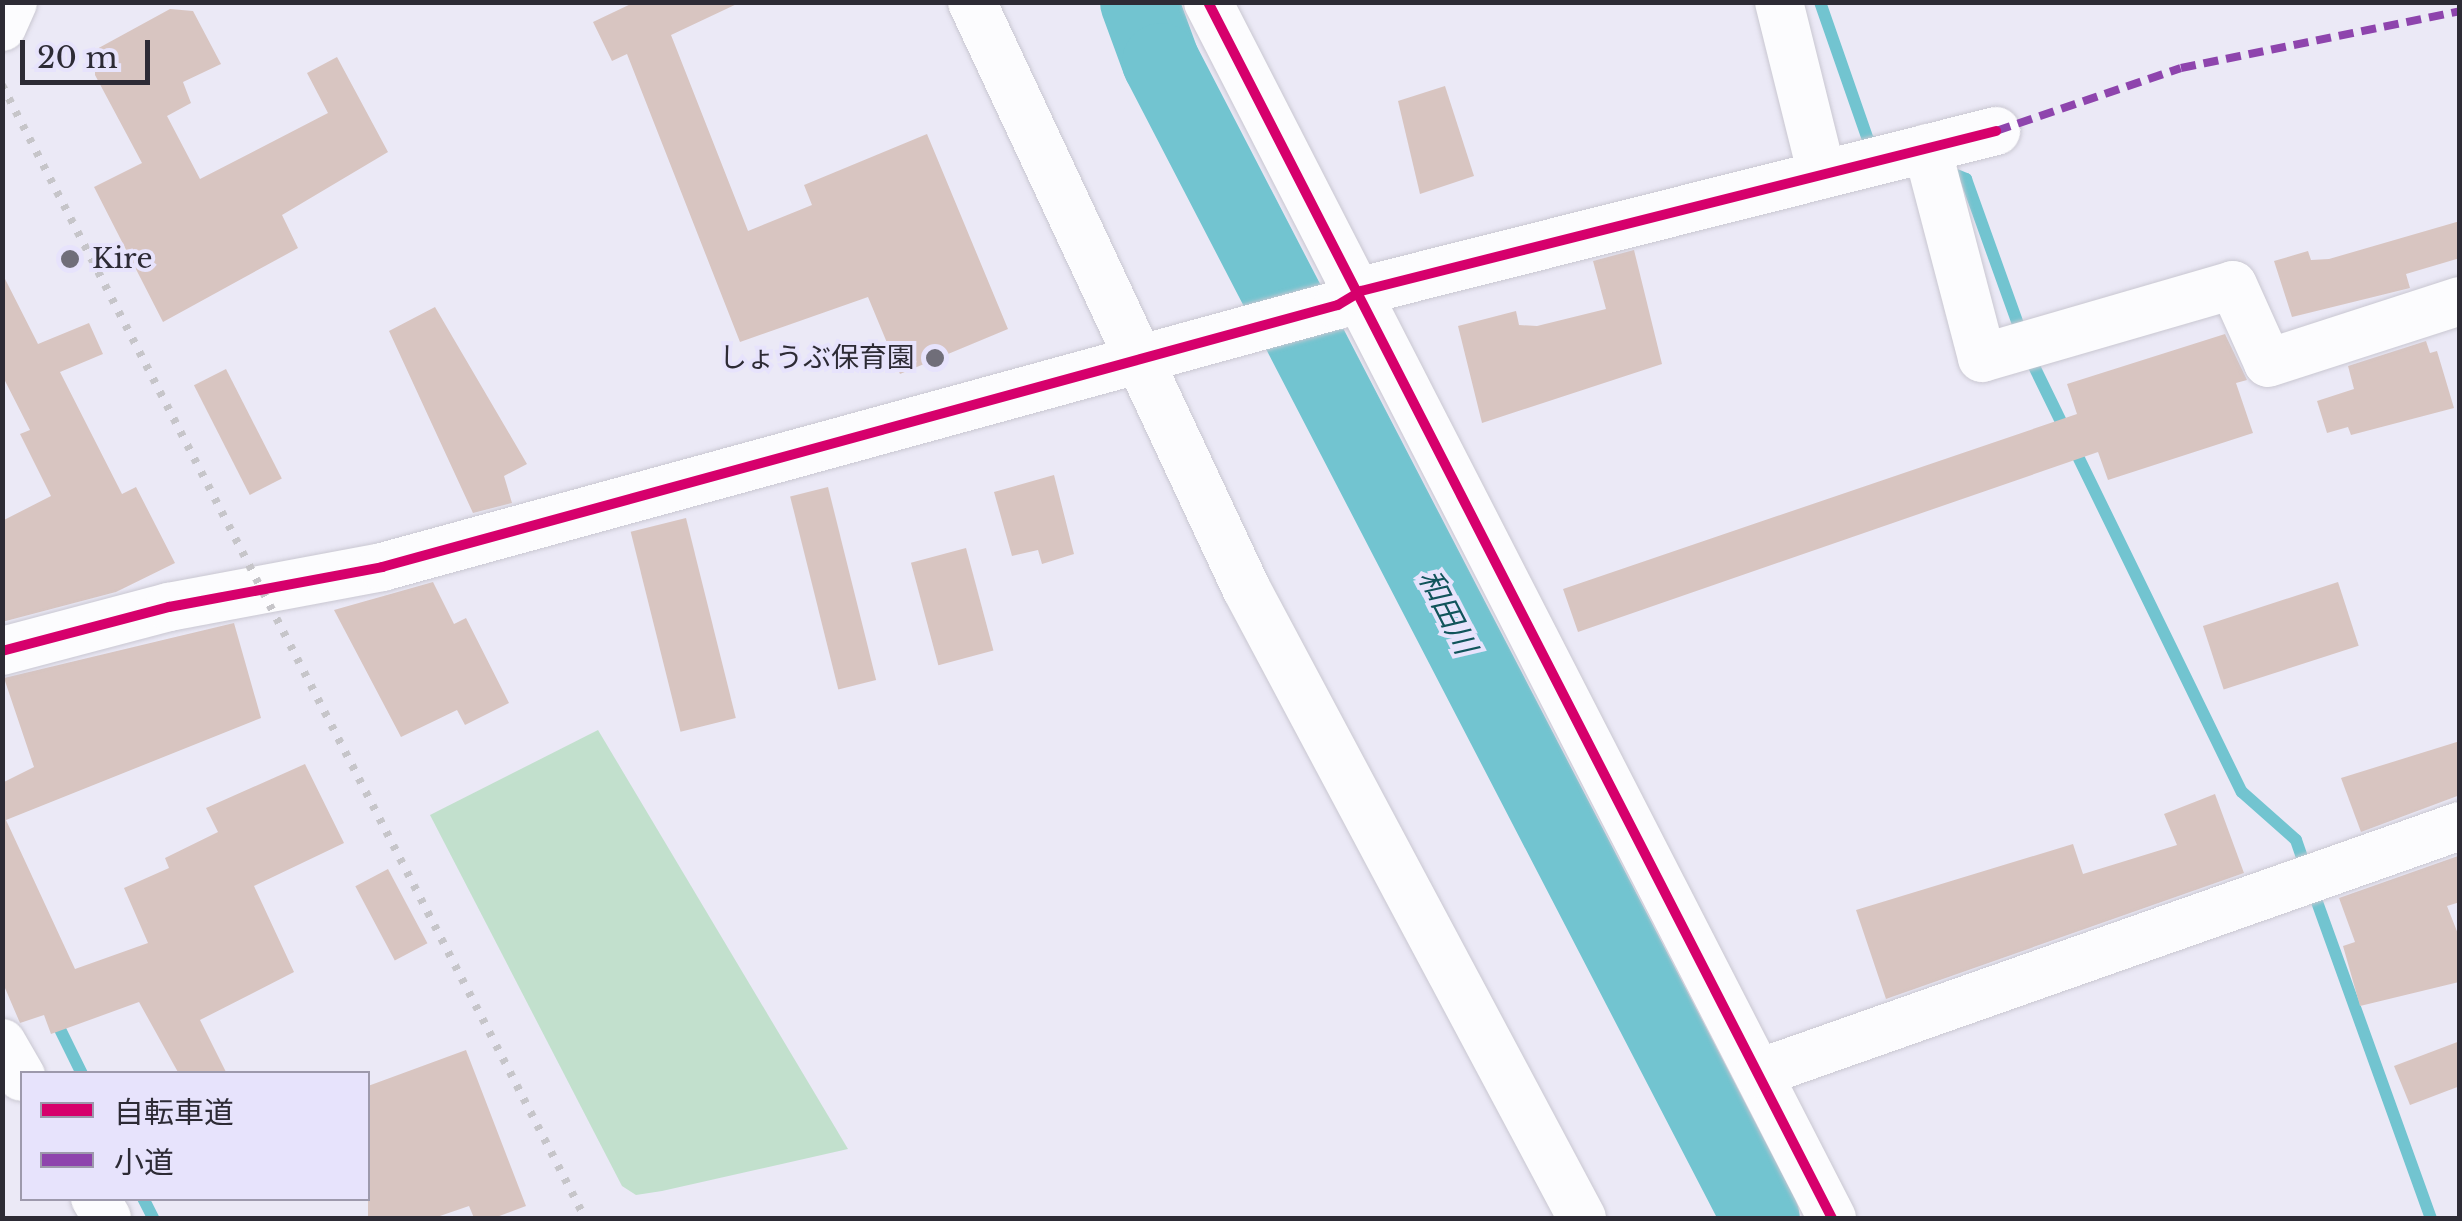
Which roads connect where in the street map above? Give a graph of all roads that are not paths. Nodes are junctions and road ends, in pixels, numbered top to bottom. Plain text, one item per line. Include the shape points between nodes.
1 (13, 2) edge
2 (972, 2) edge
3 (1208, 2) edge
4 (1778, 2) edge
5 (2, 27) edge
6 (1996, 131) dead end
7 (1927, 148) junction
8 (1822, 175) junction
9 (1350, 298) junction
10 (2456, 317) edge
11 (1141, 356) junction
12 (2, 651) edge
13 (2460, 826) edge
14 (2, 1043) edge
15 (1759, 1073) junction
16 (20, 1074) edge
17 (1582, 1218) edge
18 (1832, 1218) edge

1 - 5 street
2 - 11 street
3 - 9 street
4 - 8 street
6 - 7 street
7 - 8 street
7 - 10 street via 1982,358 2234,285 2268,364
8 - 9 street
9 - 11 street
9 - 15 street
11 - 12 street via 382,567 169,607
11 - 17 street
13 - 15 street
14 - 16 street
15 - 18 street

